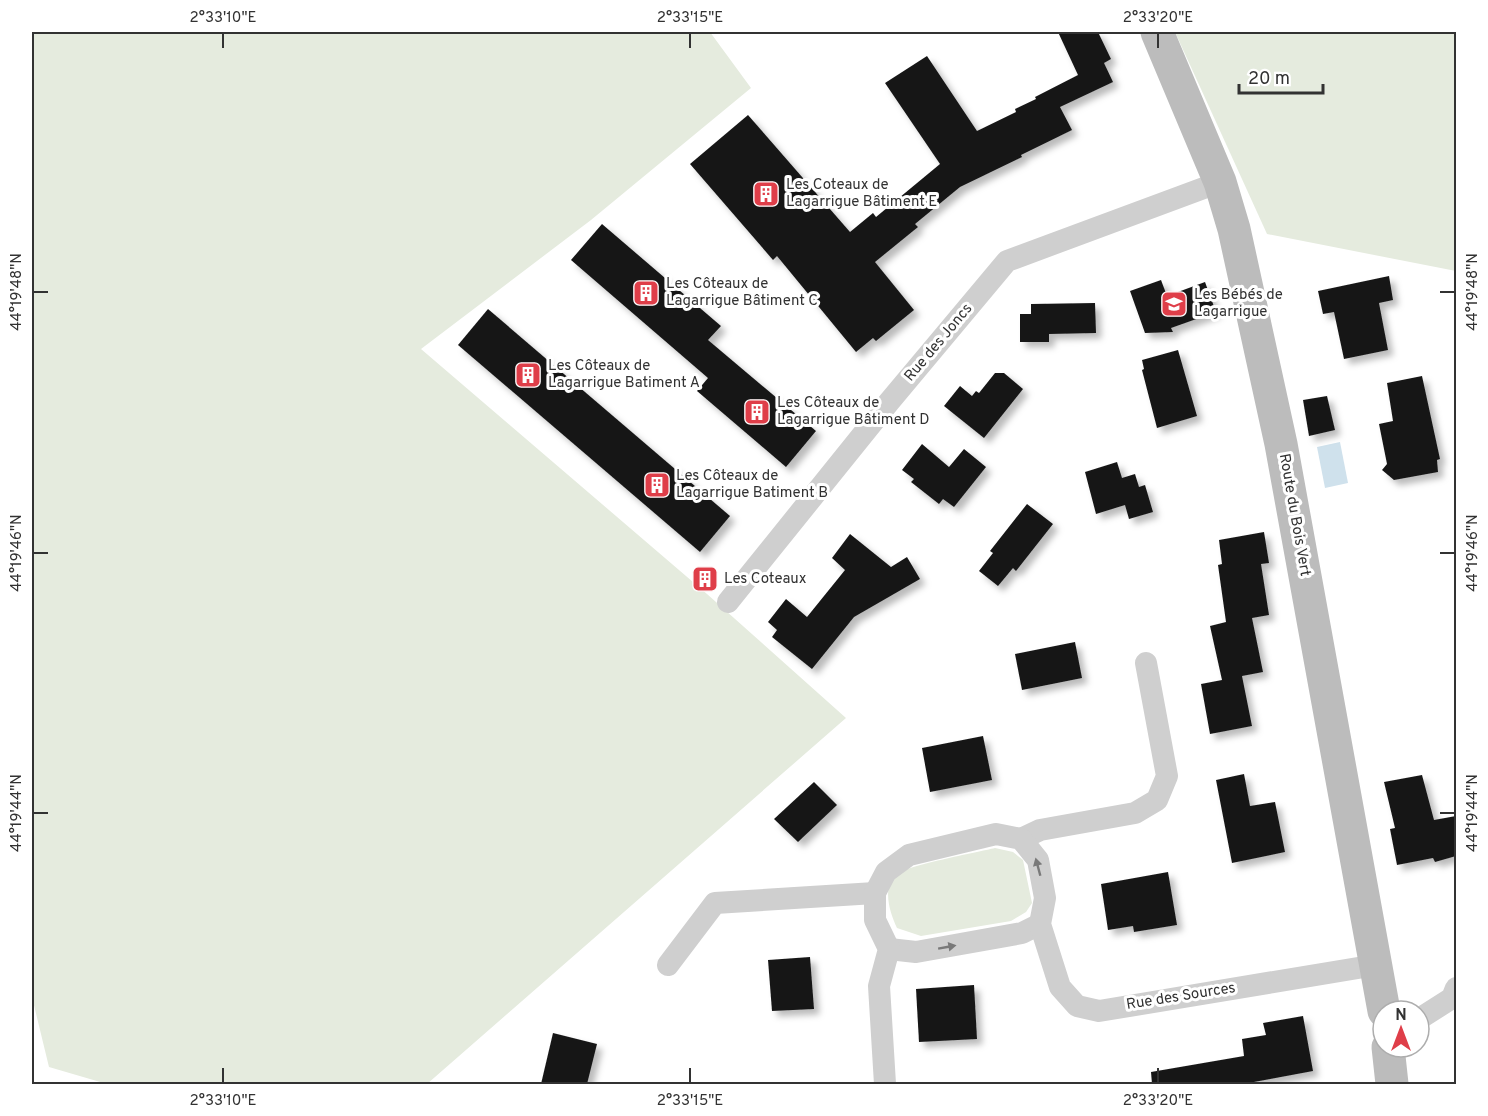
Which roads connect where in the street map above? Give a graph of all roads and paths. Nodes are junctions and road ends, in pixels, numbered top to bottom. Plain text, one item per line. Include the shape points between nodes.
1 (1157, 32) edge
2 (1220, 182) junction
3 (728, 602) dead end
4 (1146, 663) dead end
5 (1021, 839) junction
6 (875, 893) junction
7 (1040, 924) junction
8 (889, 950) junction
9 (668, 965) dead end
10 (1376, 965) junction
11 (1456, 988) edge
12 (1382, 999) edge
13 (1431, 1011) edge
14 (1389, 1059) edge
15 (885, 1084) edge
16 (1392, 1084) edge

1 - 2 street, Route du Bois Vert
2 - 3 street, Rue des Joncs via 1007,261
2 - 10 street, Route du Bois Vert via 1281,444
4 - 5 street via 1167,776 1157,800 1135,813 1040,830
5 - 6 street via 996,834 909,855 886,872
7 -> 5 street, Rue des Sources via 1045,898 1038,860
6 - 8 street via 875,920
6 - 9 street via 715,903
8 -> 7 street via 916,952 1022,933
7 - 10 street, Rue des Sources via 1060,987 1077,1006 1098,1011
8 - 15 street via 879,987
10 - 12 street, Route du Bois Vert
11 - 13 street via 1452,998
14 - 16 street

